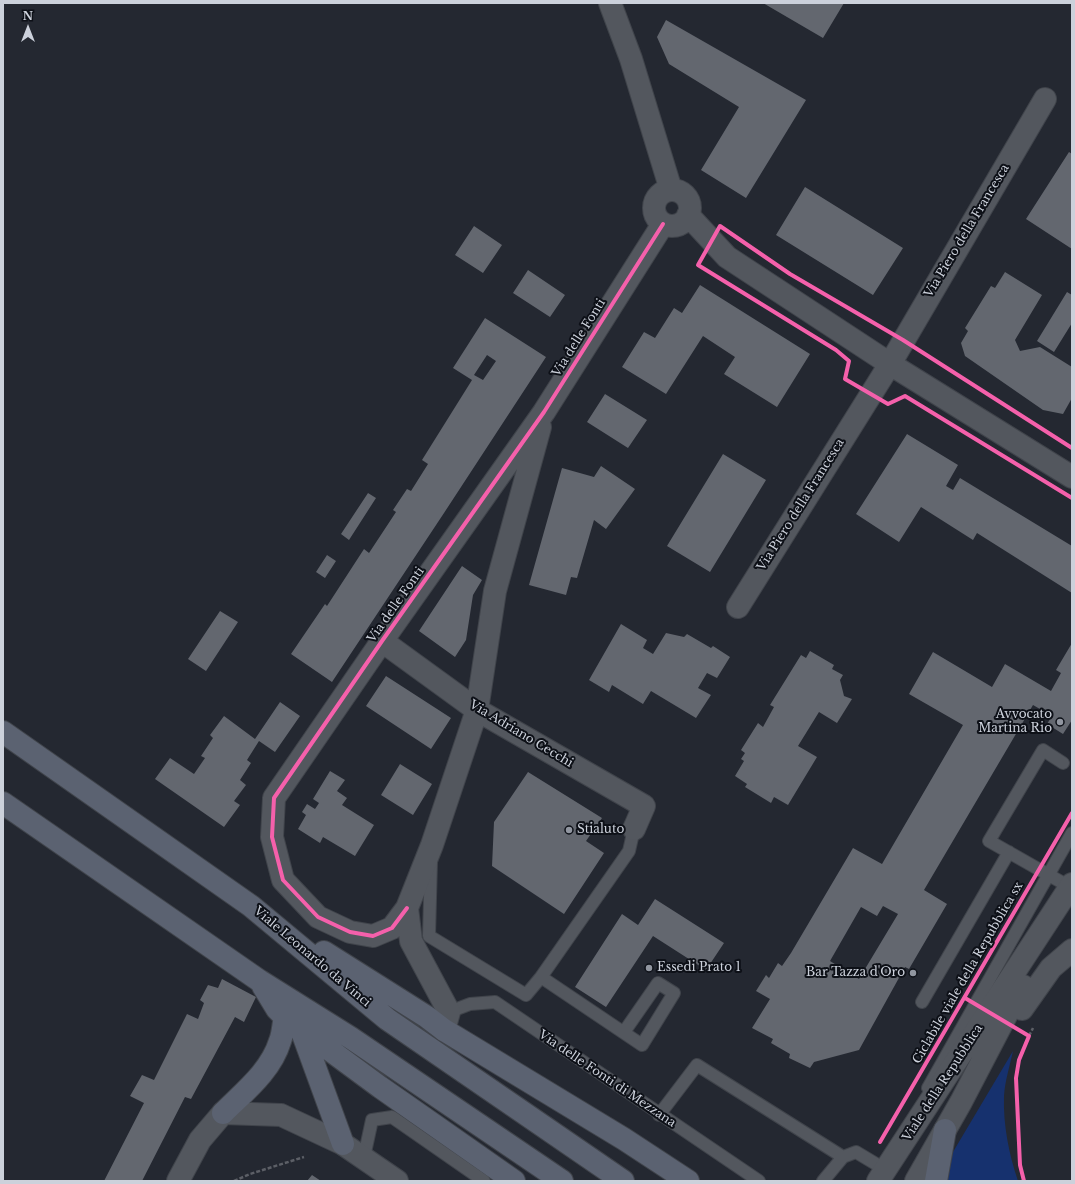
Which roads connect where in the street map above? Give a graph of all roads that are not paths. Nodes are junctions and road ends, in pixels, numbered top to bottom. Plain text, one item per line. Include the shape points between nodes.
1 (610, 3) edge
2 (1045, 99) dead end
3 (671, 190) junction
4 (688, 215) junction
5 (663, 224) junction
6 (890, 364) junction
7 (544, 412) junction
8 (1072, 477) edge
9 (738, 607) dead end
10 (382, 642) junction
11 (477, 710) junction
12 (3, 732) edge
13 (1063, 763) dead end
14 (3, 803) edge
15 (634, 828) joint
16 (1072, 833) edge
17 (432, 845) junction
18 (1009, 852) junction
19 (1048, 874) junction
20 (1071, 893) edge
21 (251, 906) junction
22 (407, 908) junction
23 (1072, 950) edge
24 (541, 977) junction
25 (260, 981) junction
26 (922, 1002) dead end
27 (447, 1021) junction
28 (293, 1023) junction
29 (624, 1032) junction
30 (961, 1102) junction
31 (223, 1113) junction
32 (660, 1115) junction
33 (945, 1130) junction
34 (343, 1144) junction
35 (842, 1157) junction
36 (364, 1158) junction
37 (882, 1176) edge
38 (178, 1181) edge
39 (397, 1181) edge
40 (484, 1181) edge
41 (514, 1181) edge
42 (562, 1181) edge
43 (623, 1181) edge
44 (688, 1181) edge
45 (759, 1181) edge
46 (823, 1181) edge
47 (916, 1181) edge
48 (936, 1181) edge

1 - 3 street
2 - 6 street, Via Piero della Francesca
3 - 4 street via 685,197 689,203
3 - 5 street via 660,195 654,205 656,218
4 - 5 street via 678,225
4 - 6 street via 727,257
5 - 7 street, Via delle Fonti
6 - 8 street
6 - 9 street, Via Piero della Francesca
7 - 10 street, Via delle Fonti
7 - 11 street via 496,590
10 - 11 street, Via Adriano Cecchi
10 - 22 street, Via delle Fonti via 274,798 272,837 284,880 318,916 350,932 373,936 392,928
11 - 15 street, Via Adriano Cecchi via 644,806
11 - 17 street
12 - 21 highway, Viale Leonardo da Vinci
13 - 18 lane via 1043,750 989,841
14 - 25 highway
15 - 24 lane via 630,851
16 - 19 lane
17 - 22 street
17 - 24 lane via 429,936 526,995
18 - 19 lane
18 - 26 lane
19 - 20 lane
19 - 37 lane via 936,1072
20 - 30 street, Viale della Repubblica
20 - 37 street, Viale della Repubblica
21 - 27 highway via 427,1017
21 - 43 highway, Viale Leonardo da Vinci via 387,1019
22 - 27 street via 411,941
23 - 30 street, Viale della Repubblica via 1051,968 1010,1024
24 - 29 lane
25 - 28 highway via 277,1009
25 - 42 highway via 351,1038
27 - 32 lane, Via delle Fonti di Mezzana via 470,1004 495,1002
27 - 44 highway
28 - 31 highway via 261,1076
28 - 34 highway
28 - 41 highway
29 - 29 lane via 642,1045 674,993 658,983
30 - 33 street, Viale della Repubblica
31 - 34 street via 281,1115
31 - 38 street via 200,1140
32 - 35 lane via 697,1065
32 - 45 lane, Via delle Fonti di Mezzana
33 - 47 street, Viale della Repubblica
33 - 48 highway
34 - 36 street
35 - 37 lane via 856,1152
35 - 46 lane
36 - 39 street
36 - 40 lane via 372,1120 392,1118

